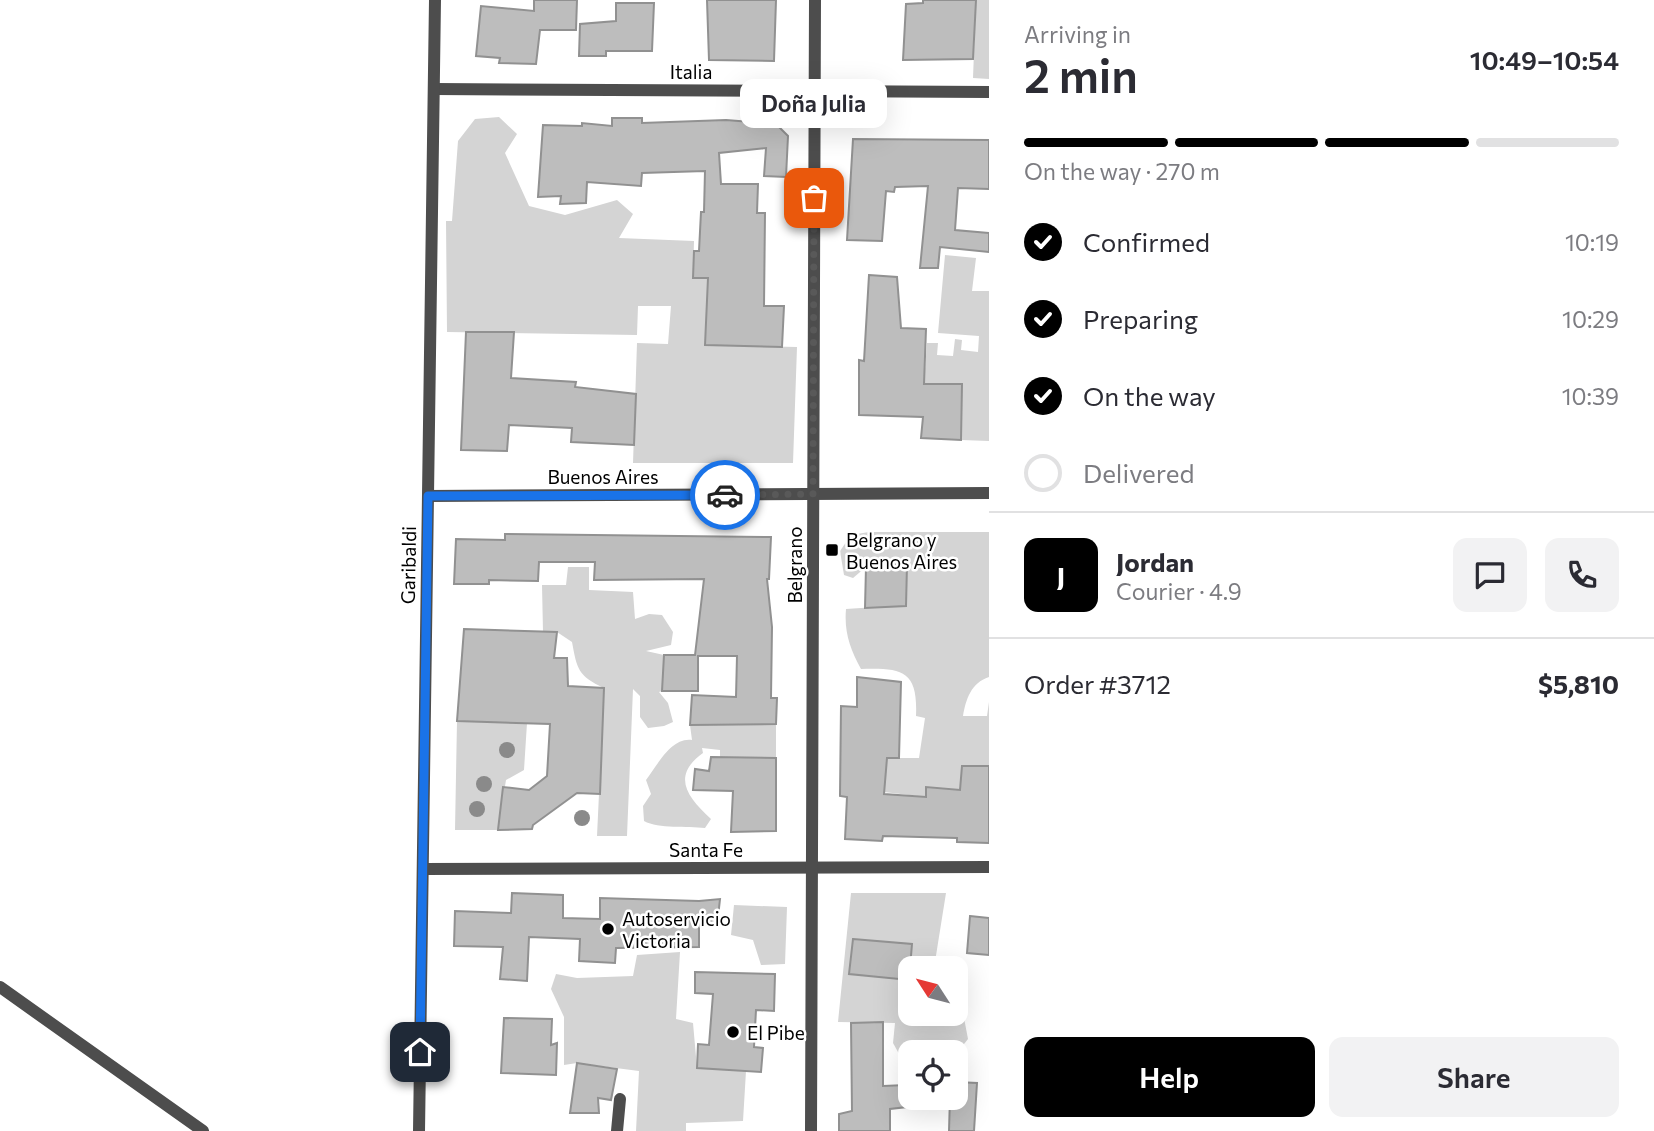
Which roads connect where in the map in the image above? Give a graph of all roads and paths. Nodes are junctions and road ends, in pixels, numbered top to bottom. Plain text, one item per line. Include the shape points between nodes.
1 (435, 0) edge
2 (815, 0) edge
3 (434, 89) junction
4 (815, 91) junction
5 (989, 92) edge
6 (989, 493) edge
7 (813, 494) junction
8 (428, 496) junction
9 (989, 867) edge
10 (812, 868) junction
11 (423, 869) junction
12 (0, 987) edge
13 (620, 1099) dead end
14 (203, 1131) edge
15 (419, 1131) edge
16 (617, 1131) edge
17 (811, 1131) edge

1 - 3 street, Garibaldi
2 - 4 street, Belgrano
3 - 4 street, Italia
3 - 8 street, Garibaldi
4 - 5 street, Italia
4 - 7 street, Belgrano
6 - 7 street, Buenos Aires
7 - 8 street, Buenos Aires
7 - 10 street, Belgrano
8 - 11 street, Garibaldi
9 - 10 street, Santa Fe
10 - 11 street, Santa Fe
10 - 17 street, Belgrano
11 - 15 street, Garibaldi
12 - 14 street
13 - 16 street

